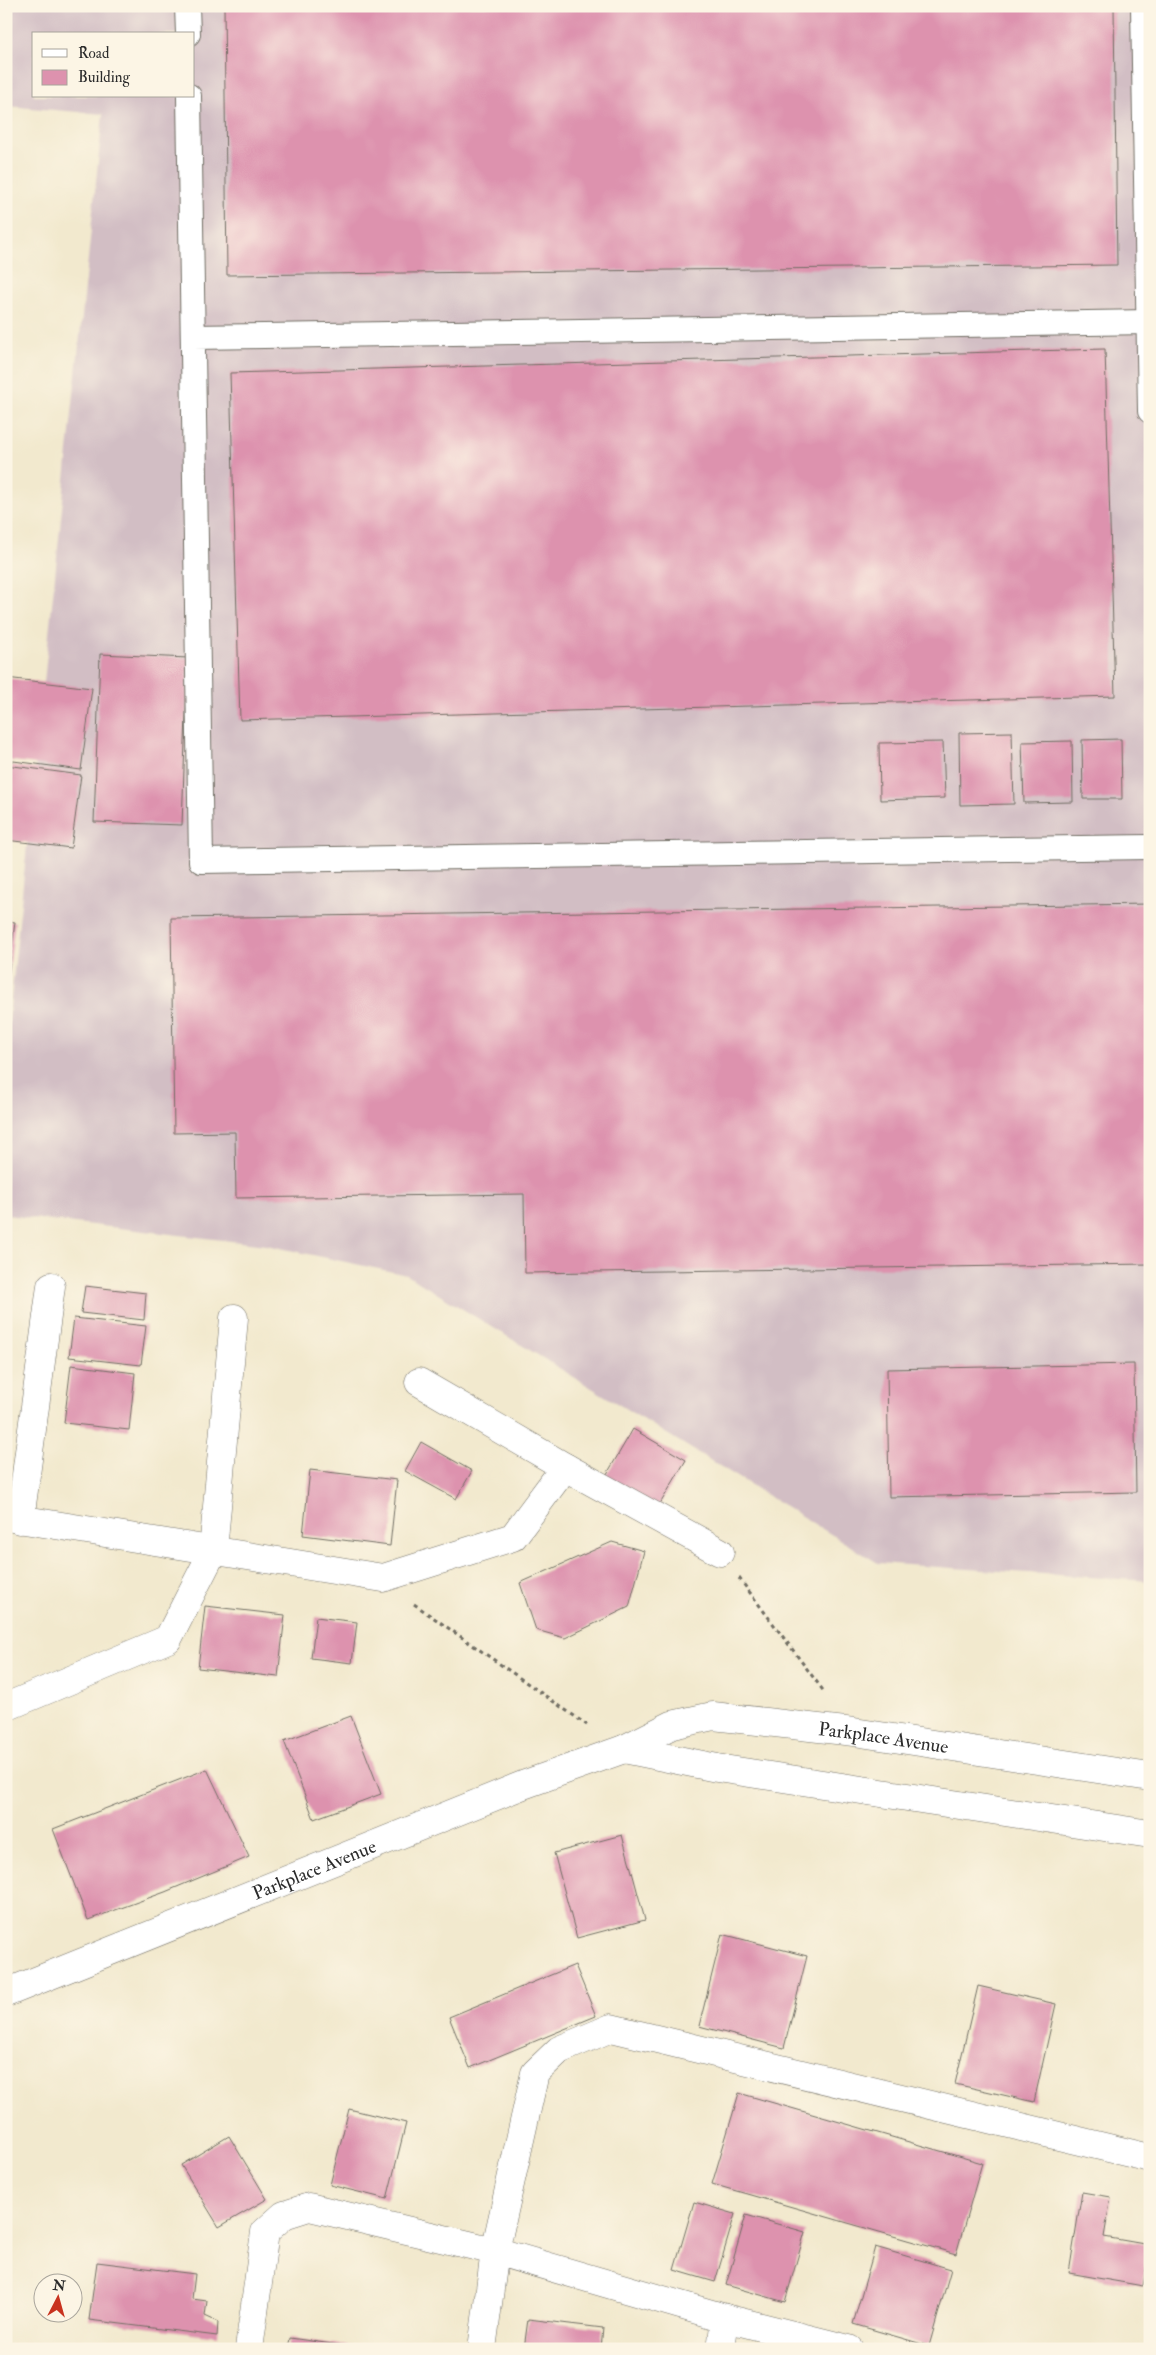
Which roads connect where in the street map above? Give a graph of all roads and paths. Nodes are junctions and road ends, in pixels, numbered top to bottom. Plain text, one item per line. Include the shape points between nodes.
1 (187, 6) edge
2 (1143, 6) edge
3 (188, 32) edge
4 (189, 98) edge
5 (1149, 322) edge
6 (193, 337) junction
7 (1150, 410) edge
8 (1150, 847) edge
9 (51, 1286) dead end
10 (234, 1318) dead end
11 (419, 1382) dead end
12 (565, 1467) junction
13 (13, 1518) edge
14 (213, 1551) junction
15 (720, 1552) joint
16 (383, 1578) junction
17 (6, 1707) edge
18 (854, 1732) junction
19 (624, 1749) junction
20 (1150, 1777) edge
21 (1150, 1834) edge
22 (6, 1993) edge
23 (1150, 2158) edge
24 (495, 2251) junction
25 (725, 2318) junction
26 (249, 2349) edge
27 (482, 2349) edge
28 (721, 2349) edge
29 (849, 2349) edge

1 - 3 lane
2 - 5 lane
4 - 6 lane
5 - 6 lane
5 - 7 lane
6 - 8 lane via 202,862
9 - 13 street
10 - 14 street
11 - 12 street
12 - 15 street
12 - 16 street via 513,1537
13 - 14 street
14 - 16 street
14 - 17 street via 168,1639
15 - 18 path
16 - 19 path via 419,1608
18 - 19 street, Parkplace Avenue via 713,1716 672,1724
18 - 20 street, Parkplace Avenue
19 - 21 street via 717,1768
19 - 22 street, Parkplace Avenue via 514,1789
23 - 24 street via 611,2028 559,2050 535,2074
24 - 25 street
24 - 26 street via 309,2207 284,2215 265,2232
24 - 27 street
25 - 28 street
25 - 29 street

